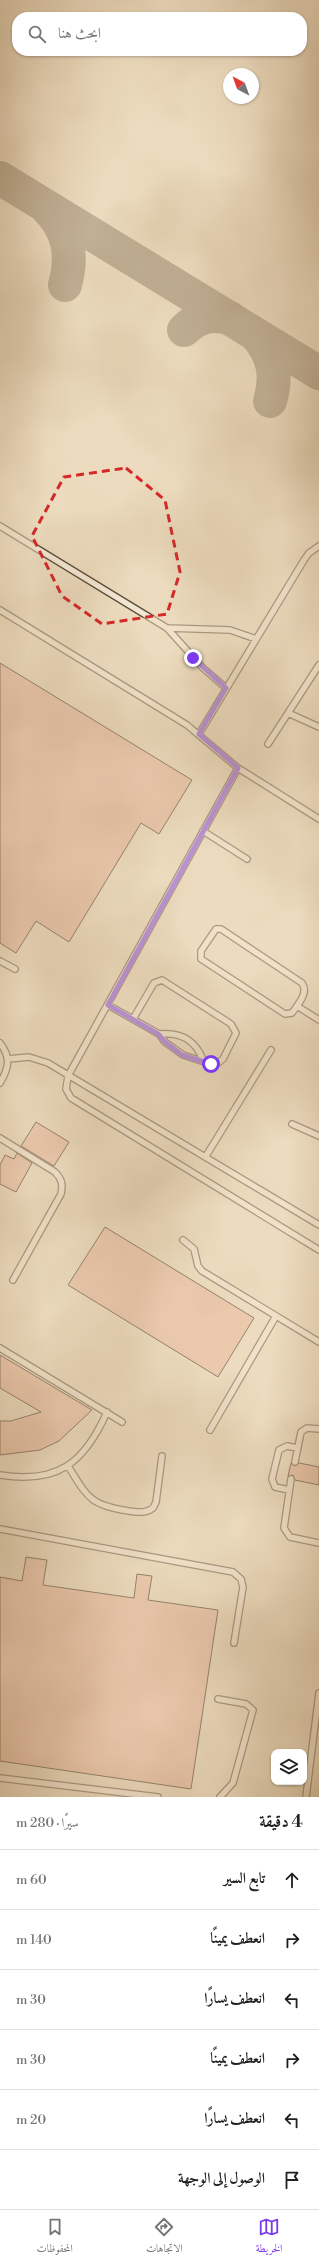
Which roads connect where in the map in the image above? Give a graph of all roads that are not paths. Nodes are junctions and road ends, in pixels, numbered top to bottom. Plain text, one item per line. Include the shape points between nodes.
1 (0, 526) edge
2 (319, 546) edge
3 (0, 610) edge
4 (167, 628) junction
5 (256, 638) junction
6 (319, 665) edge
7 (226, 688) junction
8 (288, 713) junction
9 (319, 727) edge
10 (199, 734) junction
11 (268, 744) dead end
12 (238, 768) junction
13 (319, 819) edge
14 (203, 831) junction
15 (247, 859) dead end
16 (0, 961) edge
17 (15, 969) dead end
18 (108, 1005) junction
19 (297, 1006) junction
20 (133, 1019) junction
21 (319, 1020) edge
22 (158, 1034) junction
23 (0, 1043) edge
24 (271, 1050) dead end
25 (8, 1059) junction
26 (203, 1060) junction
27 (68, 1076) junction
28 (0, 1083) edge
29 (292, 1124) dead end
30 (319, 1136) edge
31 (0, 1138) edge
32 (206, 1156) junction
33 (319, 1225) edge
34 (183, 1240) dead end
35 (319, 1250) edge
36 (13, 1280) dead end
37 (276, 1316) junction
38 (319, 1342) edge
39 (0, 1348) edge
40 (107, 1412) junction
41 (122, 1422) dead end
42 (319, 1429) edge
43 (210, 1430) dead end
44 (297, 1448) junction
45 (162, 1456) dead end
46 (295, 1462) dead end
47 (68, 1466) junction
48 (0, 1475) edge
49 (291, 1479) dead end
50 (289, 1490) junction
51 (0, 1529) edge
52 (319, 1543) edge
53 (234, 1643) dead end
54 (319, 1697) edge
55 (218, 1699) dead end
56 (0, 1778) edge
57 (158, 1797) edge
58 (220, 1797) edge
59 (306, 1797) edge

1 - 4 lane
2 - 5 lane via 304,560
3 - 10 lane
4 - 5 lane via 230,630
4 - 7 lane via 203,668
5 - 7 lane
6 - 8 lane
7 - 10 lane
8 - 9 lane
8 - 11 lane
10 - 12 lane
12 - 13 lane
12 - 14 lane
14 - 15 lane
14 - 18 lane
16 - 17 lane
18 - 20 lane
18 - 27 lane
19 - 19 lane via 305,991 302,983 221,929 216,930 200,954 203,961 286,1014 292,1013
19 - 21 lane
20 - 22 lane
20 - 26 lane via 154,984 159,980 165,980 231,1024 235,1030 235,1036 221,1062 214,1064
22 - 26 lane via 178,1052
22 - 26 lane via 178,1034 186,1038 197,1047
23 - 25 lane
24 - 32 lane
25 - 27 lane via 37,1059
25 - 28 lane via 6,1073
27 - 32 lane
27 - 35 lane via 66,1089 71,1098
29 - 30 lane
31 - 36 lane via 55,1172 63,1188
32 - 33 lane
34 - 37 lane via 194,1249 198,1266 202,1271
37 - 38 lane
37 - 43 lane
39 - 40 lane
40 - 41 lane
40 - 47 lane via 94,1437
42 - 44 lane via 304,1429
44 - 46 lane
44 - 50 lane via 287,1446 279,1450 272,1479 275,1488
45 - 47 lane via 156,1502 153,1508 143,1512 108,1508 94,1501 82,1489
47 - 48 lane via 38,1477
49 - 50 lane
50 - 52 lane via 283,1522 286,1533
51 - 53 lane via 234,1572 241,1579 243,1587
54 - 59 lane
55 - 58 lane via 246,1704 253,1710 232,1783
56 - 57 lane

